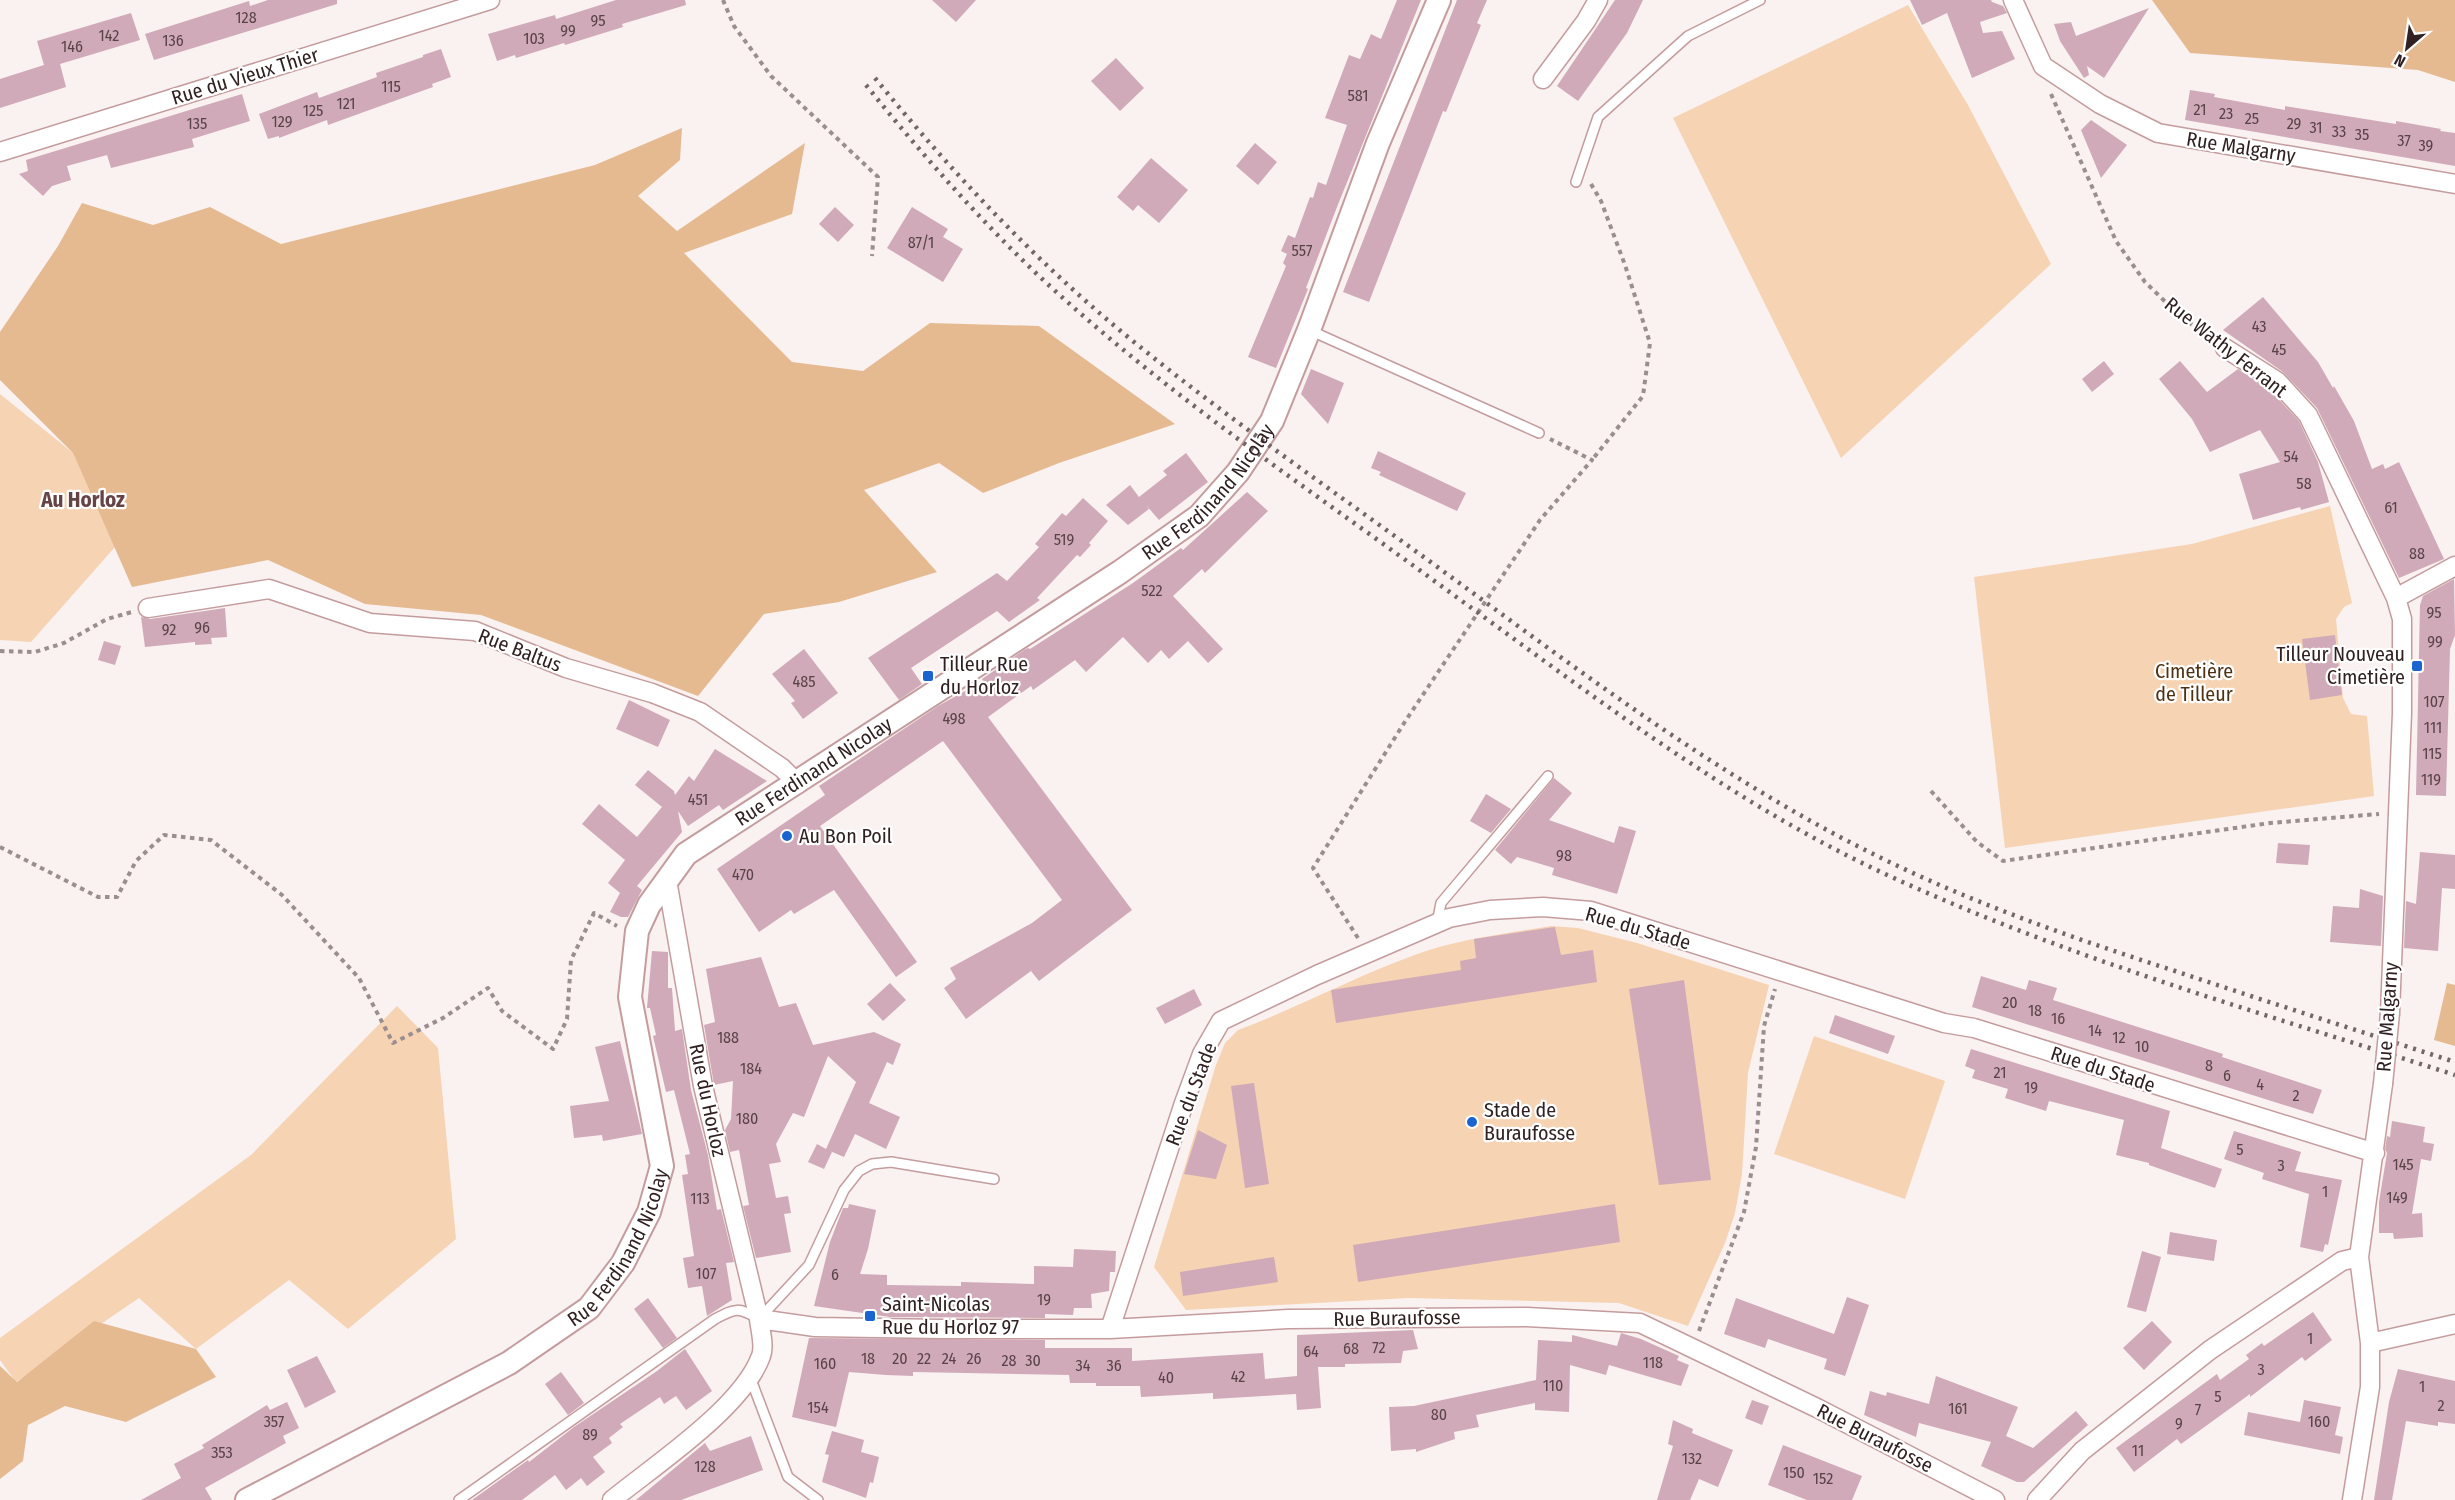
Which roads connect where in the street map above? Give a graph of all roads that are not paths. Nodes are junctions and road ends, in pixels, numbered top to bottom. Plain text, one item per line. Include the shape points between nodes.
1 (490, 0) edge
2 (1439, 0) edge
3 (1598, 0) edge
4 (1760, 0) edge
5 (2013, 0) edge
6 (453, 6) edge
7 (1543, 80) dead end
8 (0, 152) edge
9 (1576, 182) dead end
10 (2455, 184) edge
11 (1309, 330) junction
12 (2224, 348) road end
13 (1539, 433) road end
14 (2455, 566) edge
15 (2396, 598) junction
16 (148, 608) road end
17 (1548, 776) dead end
18 (798, 784) junction
19 (667, 880) junction
20 (1437, 923) junction
21 (2375, 1153) junction
22 (994, 1179) dead end
23 (2359, 1257) junction
24 (759, 1319) junction
25 (2455, 1323) edge
26 (1110, 1329) junction
27 (2370, 1343) junction
28 (750, 1377) junction
29 (247, 1500) edge
30 (459, 1500) edge
31 (612, 1500) edge
32 (818, 1500) edge
33 (1995, 1500) edge
34 (2037, 1500) edge
35 (2352, 1500) edge

1 - 6 street, Rue du Vieux Thier
2 - 11 street, Rue Ferdinand Nicolay via 1378,143
3 - 7 street
4 - 9 lane via 1688,36 1598,117
5 - 10 street, Rue Malgarny via 2043,66 2100,104 2158,133
6 - 8 street, Rue du Vieux Thier
11 - 13 lane
11 - 18 street, Rue Ferdinand Nicolay via 1272,421 1238,472 1199,516
12 - 15 street, Rue Wathy Ferrant via 2277,381 2308,416
14 - 15 street
15 - 21 street, Rue Malgarny, bridge via 2402,619 2402,713 2390,1013
16 - 18 street, Rue Baltus via 269,589 370,623 475,631 566,668 652,693 700,712 775,763
17 - 20 lane via 1441,903
18 - 19 street, Rue Ferdinand Nicolay via 686,854
19 - 24 street, Rue du Horloz via 703,1086
19 - 29 street, Rue Ferdinand Nicolay via 648,905 637,931 630,997 662,1166 649,1212 623,1263 589,1308 509,1363
20 - 21 street, Rue du Stade via 1490,909 1543,907 1591,911
20 - 26 street, Rue du Stade via 1221,1022 1202,1054 1184,1103
21 - 23 street, Rue Malgarny
22 - 24 lane via 891,1162 872,1164 859,1171 847,1183 808,1265
23 - 27 street, Rue Malgarny
23 - 34 street via 2342,1261 2210,1350 2082,1451
24 - 26 street, Rue Buraufosse via 815,1327
24 - 28 street, Rue du Horloz via 762,1354
24 - 30 lane via 734,1309 715,1319
25 - 27 street
26 - 33 street, Rue Buraufosse via 1287,1319 1527,1317 1640,1323
27 - 35 street, Rue Malgarny via 2370,1387
28 - 31 street, Rue du Horloz via 718,1415
28 - 32 lane via 788,1477

